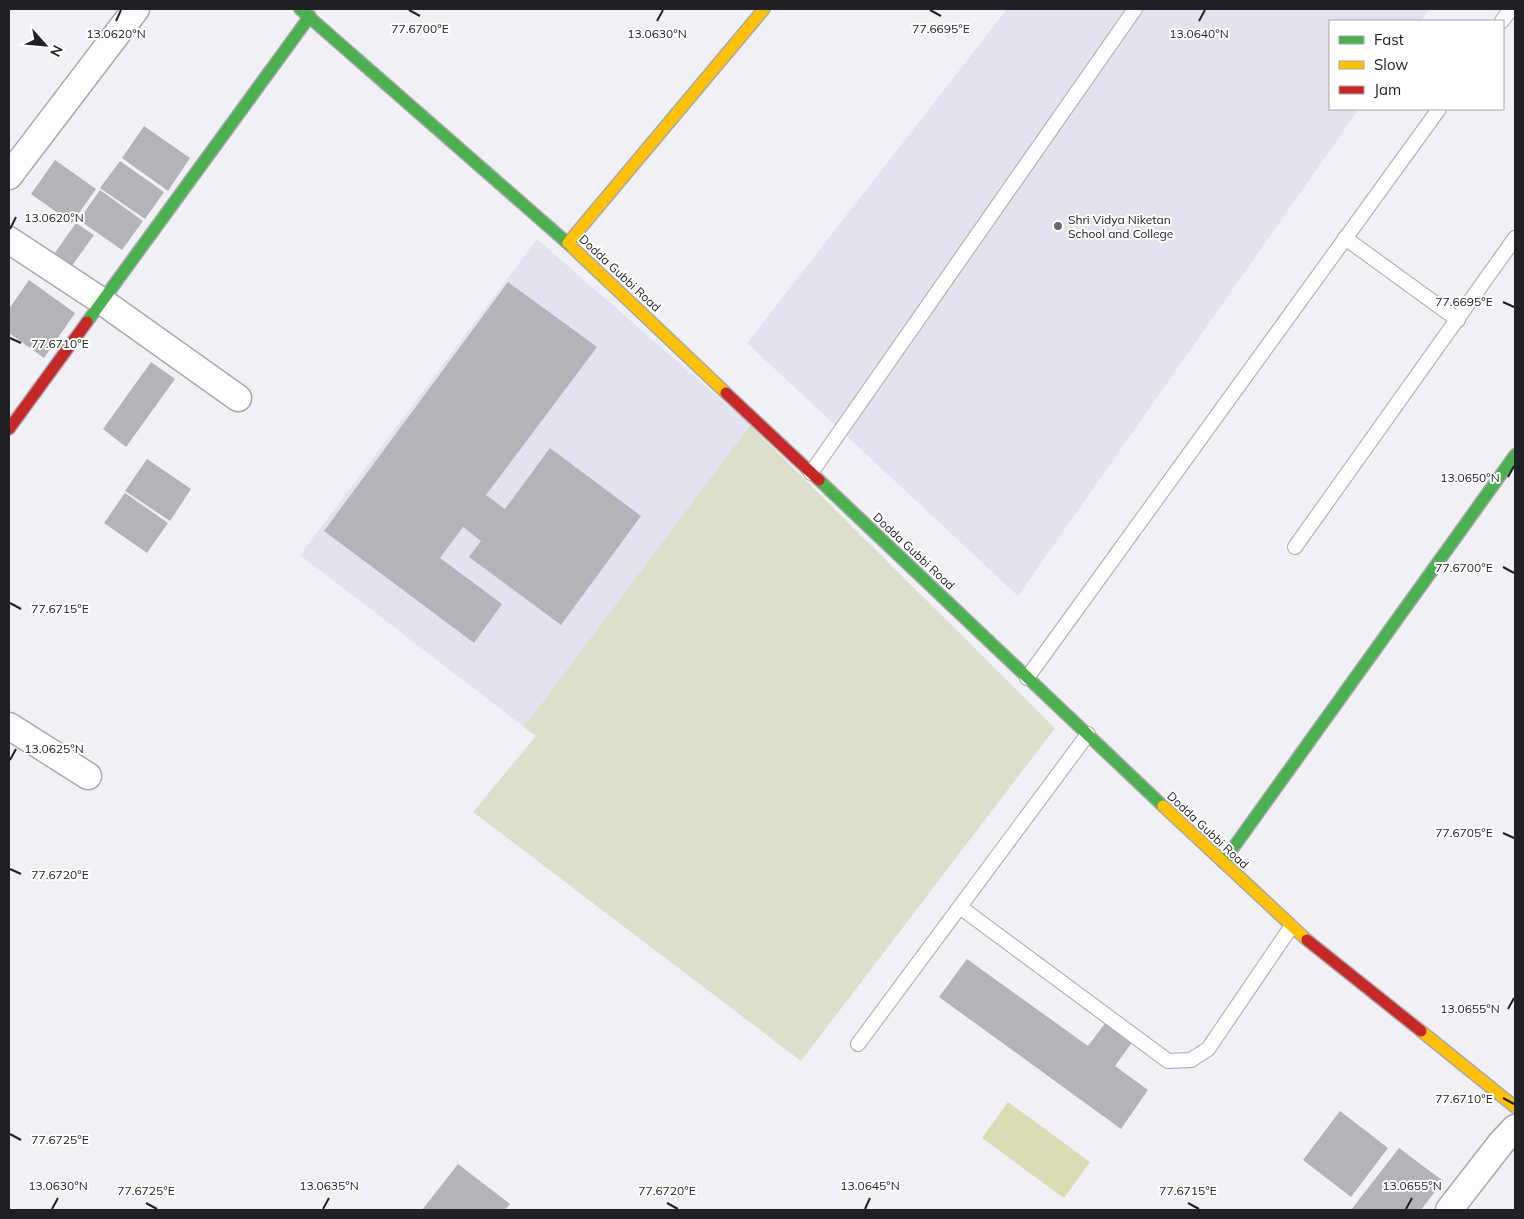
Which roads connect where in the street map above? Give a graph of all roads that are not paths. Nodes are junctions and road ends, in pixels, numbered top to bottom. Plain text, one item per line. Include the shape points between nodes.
1 (136, 9) edge
2 (300, 9) edge
3 (764, 9) edge
4 (1135, 9) edge
5 (1511, 9) edge
6 (310, 16) junction
7 (1503, 20) edge
8 (1438, 110) edge
9 (9, 176) edge
10 (1345, 238) junction
11 (1515, 238) edge
12 (9, 240) edge
13 (568, 243) junction
14 (103, 302) junction
15 (1458, 320) junction
16 (238, 398) dead end
17 (9, 429) edge
18 (1515, 456) edge
19 (811, 473) junction
20 (1295, 547) dead end
21 (1027, 678) junction
22 (9, 726) edge
23 (1088, 734) junction
24 (88, 776) dead end
25 (1223, 862) junction
26 (960, 907) junction
27 (1291, 927) junction
28 (858, 1044) dead end
29 (1515, 1107) edge
30 (1515, 1128) edge
31 (1448, 1210) edge

1 - 9 street
2 - 6 main road, Dodda Gubbi Road
3 - 13 main road
4 - 19 lane
5 - 7 lane
6 - 13 main road, Dodda Gubbi Road
6 - 14 main road
8 - 10 lane
10 - 15 lane
10 - 21 lane
11 - 15 lane
12 - 14 street
13 - 19 main road, Dodda Gubbi Road
14 - 16 street
14 - 17 main road
15 - 20 lane
18 - 25 main road
19 - 21 main road, Dodda Gubbi Road
21 - 23 main road, Dodda Gubbi Road
22 - 24 street
23 - 25 main road, Dodda Gubbi Road
23 - 26 lane
25 - 27 main road, Dodda Gubbi Road
26 - 27 lane via 1168,1061 1190,1060 1208,1049
26 - 28 lane
27 - 29 main road, Dodda Gubbi Road
30 - 31 street

